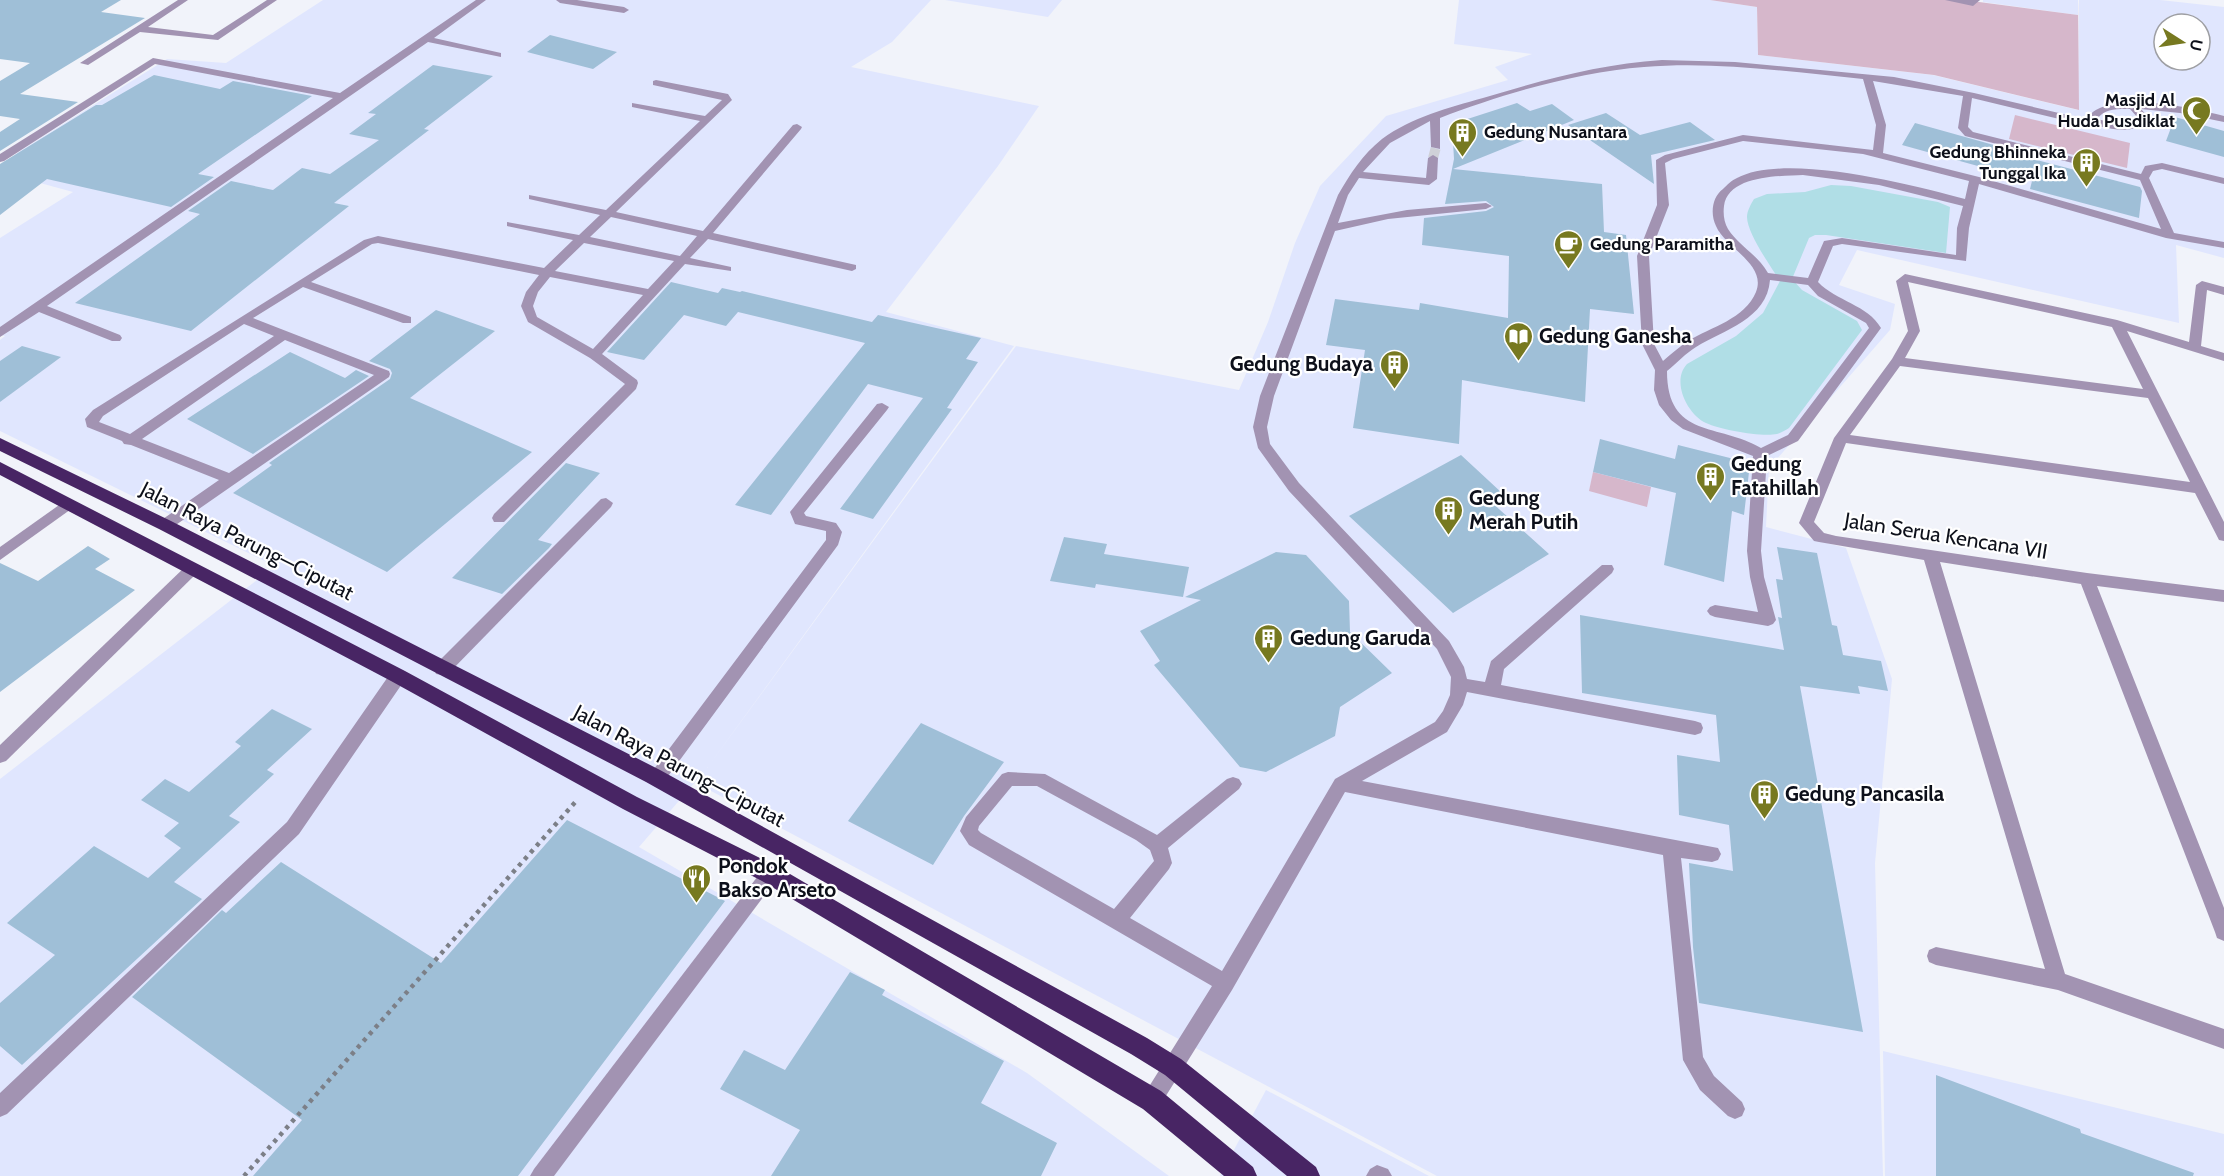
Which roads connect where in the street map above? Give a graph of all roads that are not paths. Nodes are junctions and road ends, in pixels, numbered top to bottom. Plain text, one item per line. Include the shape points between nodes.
1 (184, 0) edge
2 (273, 0) edge
3 (482, 0) edge
4 (560, 0) edge
5 (1949, 0) edge
6 (1976, 0) edge
7 (624, 10) dead end
8 (139, 28) junction
9 (427, 39) junction
10 (498, 55) dead end
11 (85, 63) dead end
12 (1867, 77) junction
13 (656, 83) dead end
14 (1968, 95) junction
15 (344, 97) junction
16 (636, 105) dead end
17 (2133, 106) junction
18 (1435, 115) junction
19 (707, 119) junction
20 (2224, 119) edge
21 (2091, 120) junction
22 (797, 127) dead end
23 (1877, 154) junction
24 (0, 159) edge
25 (1354, 174) junction
26 (2144, 178) junction
27 (1975, 179) junction
28 (2224, 181) edge
29 (533, 197) dead end
30 (1969, 204) junction
31 (1486, 206) dead end
32 (609, 213) junction
33 (511, 224) dead end
34 (1330, 229) junction
35 (706, 234) junction
36 (2170, 236) junction
37 (582, 239) junction
38 (2224, 245) edge
39 (682, 259) junction
40 (852, 267) dead end
41 (727, 269) dead end
42 (548, 271) junction
43 (1769, 277) junction
44 (1806, 281) junction
45 (302, 283) junction
46 (2224, 291) edge
47 (650, 292) junction
48 (38, 307) junction
49 (243, 319) junction
50 (407, 320) dead end
51 (2117, 324) junction
52 (0, 333) edge
53 (284, 335) junction
54 (116, 338) dead end
55 (2195, 347) junction
56 (594, 354) junction
57 (2224, 357) edge
58 (1897, 361) junction
59 (1661, 370) junction
60 (2152, 394) junction
61 (882, 407) dead end
62 (1841, 438) junction
63 (129, 441) junction
64 (0, 444) edge
65 (1760, 454) junction
66 (0, 468) edge
67 (230, 479) junction
68 (2201, 489) junction
69 (69, 503) junction
70 (606, 503) dead end
71 (499, 518) dead end
72 (165, 525) junction
73 (2224, 536) edge
74 (0, 555) edge
75 (1930, 555) junction
76 (192, 569) junction
77 (1607, 569) dead end
78 (2087, 579) junction
79 (2224, 596) edge
80 (1715, 612) dead end
81 (442, 669) junction
82 (398, 676) junction
83 (1460, 684) junction
84 (1492, 689) junction
85 (1695, 728) dead end
86 (0, 756) edge
87 (657, 778) junction
88 (1233, 784) dead end
89 (1341, 784) junction
90 (1158, 845) junction
91 (1671, 849) junction
92 (1712, 854) dead end
93 (770, 874) junction
94 (1116, 921) junction
95 (2224, 932) edge
96 (1936, 956) dead end
97 (2058, 981) junction
98 (1225, 983) junction
99 (2224, 1039) edge
100 (1173, 1067) junction
101 (1152, 1100) junction
102 (0, 1107) edge
103 (1735, 1109) dead end
104 (542, 1176) edge
105 (1244, 1176) edge
106 (1307, 1176) edge

1 - 8 street
2 - 8 street via 215,38
3 - 9 street
4 - 7 street
5 - 6 street
8 - 11 street
9 - 10 street
9 - 15 street
12 - 14 street
12 - 18 street via 1732,65 1627,66 1542,82
12 - 23 street via 1883,131
13 - 19 street via 724,96 726,103
14 - 21 street
14 - 26 street via 1963,128 1968,134
15 - 24 street via 153,61
15 - 48 street
16 - 19 street
17 - 20 street
17 - 21 street via 2098,110
17 - 21 street via 2144,118 2129,128
18 - 25 street via 1372,151
18 - 25 street via 1429,182
19 - 32 street
22 - 35 street
23 - 27 street
23 - 59 street via 1743,138 1660,162 1663,205 1643,256 1648,344
25 - 34 street
26 - 28 street via 2149,168 2162,166
26 - 36 street
27 - 30 street
27 - 36 street
29 - 32 street
30 - 43 street via 1883,181 1843,175 1780,173 1738,182 1724,192 1717,214 1732,241
30 - 44 street via 1962,259 1833,241 1828,243
31 - 34 street via 1405,211
32 - 35 street
32 - 37 street
33 - 37 street
34 - 83 street via 1266,396 1260,427 1263,444 1294,487 1443,645 1456,664
35 - 39 street
35 - 40 street
36 - 38 street
37 - 39 street
37 - 42 street
39 - 41 street
39 - 47 street
42 - 45 street via 378,239
42 - 47 street
42 - 56 street via 529,299 527,306 532,319
43 - 44 street
43 - 59 street via 1751,309 1724,329 1691,345
44 - 65 street via 1871,321 1875,328 1793,438
45 - 49 street
45 - 50 street
46 - 55 street via 2202,285
47 - 56 street
48 - 52 street
48 - 54 street
49 - 53 street
49 - 63 street via 92,419 92,424
51 - 55 street, Jalan Serua Kencana VII
51 - 58 street, Jalan Serua Kencana VII via 1905,278 1902,281 1914,331
51 - 60 street
53 - 63 street
53 - 67 street via 384,374
55 - 57 street, Jalan Serua Kencana VII
56 - 71 street via 631,386
58 - 60 street
58 - 62 street, Jalan Serua Kencana VII
59 - 65 street via 1659,381 1665,406 1683,425
60 - 68 street
61 - 87 street via 797,512 800,520 831,527 835,532 833,542
62 - 68 street
62 - 75 street, Jalan Serua Kencana VII via 1807,517 1812,531 1836,541
63 - 67 street
64 - 72 highway, Jalan Raya Parung—Ciputat
65 - 80 street via 1754,551 1768,621
66 - 69 highway
67 - 72 street
68 - 73 street
69 - 74 street
69 - 76 highway
70 - 81 street
72 - 81 highway, Jalan Raya Parung—Ciputat
75 - 78 street, Jalan Serua Kencana VII
75 - 97 street
76 - 82 highway
76 - 86 street
77 - 84 street via 1497,666
78 - 79 street, Jalan Serua Kencana VII
78 - 95 street
81 - 87 highway, Jalan Raya Parung—Ciputat
82 - 93 highway via 592,783
82 - 102 street via 292,828
83 - 84 street
83 - 89 street via 1452,713 1441,727
84 - 85 street
87 - 100 highway, Jalan Raya Parung—Ciputat
88 - 90 street
89 - 91 street
89 - 98 street
90 - 94 street via 1163,862
90 - 94 street via 1039,779 1008,779 972,822 969,831 975,838
91 - 92 street
91 - 103 street via 1693,1060 1707,1083
93 - 101 highway
93 - 104 street
94 - 98 street
96 - 97 street
97 - 99 street
98 - 100 street
100 - 101 street
100 - 106 highway, Jalan Raya Parung—Ciputat
101 - 105 highway

